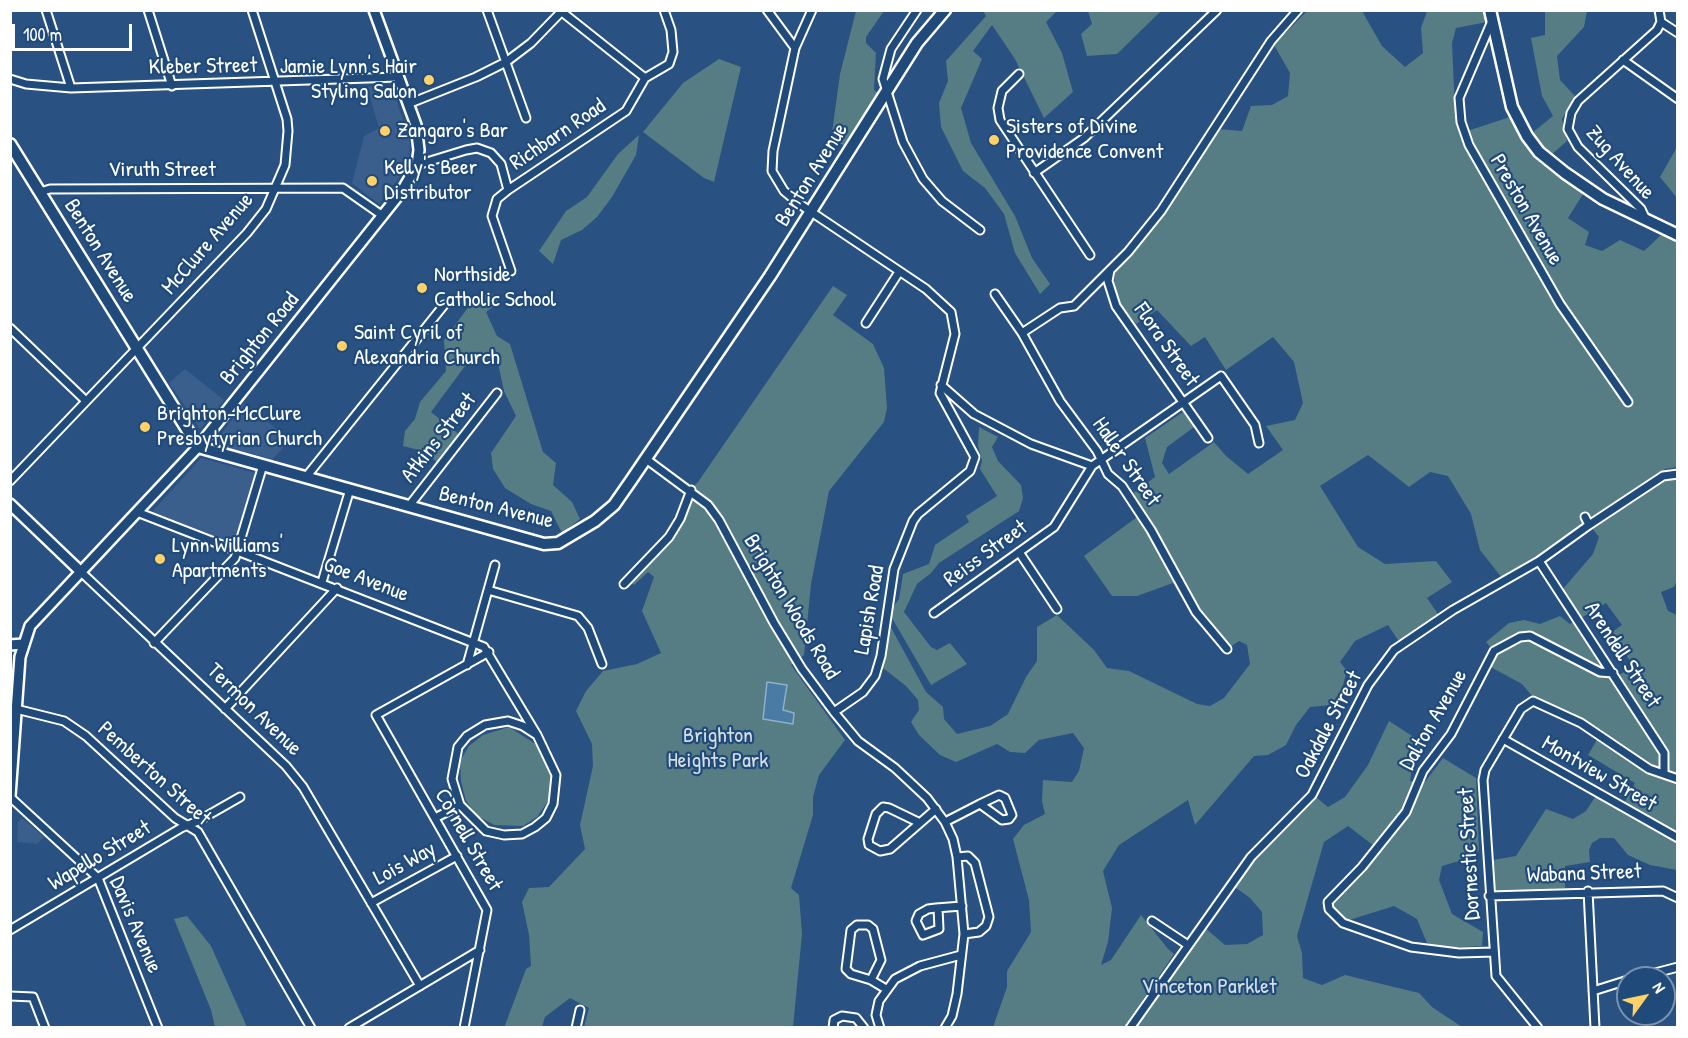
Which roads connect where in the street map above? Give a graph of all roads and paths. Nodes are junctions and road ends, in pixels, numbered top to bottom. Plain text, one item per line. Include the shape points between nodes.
1 (46, 10) edge
2 (148, 10) edge
3 (252, 10) edge
4 (374, 10) edge
5 (487, 10) edge
6 (664, 10) edge
7 (767, 10) edge
8 (812, 10) edge
9 (917, 10) edge
10 (945, 10) edge
11 (1217, 10) edge
12 (1298, 10) edge
13 (1659, 10) edge
14 (562, 11) edge
15 (1491, 16) edge
16 (1661, 22) junction
17 (1677, 33) edge
18 (795, 48) junction
19 (1623, 60) junction
20 (506, 62) junction
21 (1019, 74) dead end
22 (398, 77) junction
23 (645, 78) junction
24 (10, 79) edge
25 (275, 83) junction
26 (172, 86) junction
27 (71, 88) junction
28 (888, 92) junction
29 (1677, 99) edge
30 (408, 104) junction
31 (526, 117) dead end
32 (10, 144) edge
33 (417, 165) junction
34 (1034, 173) junction
35 (276, 188) junction
36 (508, 190) junction
37 (40, 192) junction
38 (811, 212) junction
39 (382, 216) junction
40 (1647, 222) junction
41 (980, 230) dead end
42 (1677, 235) edge
43 (1090, 255) dead end
44 (1110, 269) junction
45 (510, 271) dead end
46 (899, 272) junction
47 (995, 294) dead end
48 (444, 305) dead end
49 (866, 323) dead end
50 (10, 328) edge
51 (1022, 333) junction
52 (137, 348) junction
53 (941, 385) junction
54 (497, 393) dead end
55 (86, 401) junction
56 (1184, 402) junction
57 (1628, 402) dead end
58 (1208, 438) dead end
59 (1259, 443) dead end
60 (198, 447) junction
61 (646, 459) junction
62 (1100, 461) junction
63 (263, 465) junction
64 (1092, 466) junction
65 (1677, 474) edge
66 (306, 477) junction
67 (10, 481) edge
68 (350, 489) junction
69 (691, 490) junction
70 (10, 504) edge
71 (409, 506) junction
72 (137, 512) junction
73 (1585, 517) dead end
74 (1589, 525) junction
75 (239, 550) junction
76 (1019, 552) junction
77 (1539, 561) junction
78 (495, 565) dead end
79 (80, 571) junction
80 (322, 582) junction
81 (624, 584) dead end
82 (337, 588) junction
83 (488, 590) junction
84 (1057, 609) dead end
85 (934, 613) dead end
86 (474, 641) junction
87 (154, 643) junction
88 (23, 644) junction
89 (10, 645) edge
90 (1227, 649) dead end
91 (489, 652) junction
92 (602, 664) dead end
93 (467, 665) junction
94 (1613, 673) junction
95 (16, 709) junction
96 (225, 709) junction
97 (834, 712) junction
98 (537, 735) junction
99 (1503, 739) junction
100 (1664, 773) junction
101 (1677, 779) edge
102 (10, 797) edge
103 (240, 797) dead end
104 (980, 804) junction
105 (460, 805) junction
106 (936, 809) junction
107 (435, 818) junction
108 (918, 822) junction
109 (945, 822) junction
110 (188, 826) junction
111 (1677, 838) edge
112 (457, 856) junction
113 (957, 857) junction
114 (98, 878) junction
115 (1588, 891) junction
116 (1489, 896) junction
117 (1677, 898) edge
118 (371, 903) junction
119 (962, 906) junction
120 (938, 908) dead end
121 (1152, 921) dead end
122 (10, 930) edge
123 (964, 934) junction
124 (1188, 945) junction
125 (480, 950) junction
126 (1494, 952) junction
127 (961, 955) junction
128 (871, 980) junction
129 (1616, 984) edge
130 (420, 986) junction
131 (886, 989) junction
132 (1593, 991) junction
133 (10, 996) edge
134 (580, 1010) dead end
135 (45, 1028) edge
136 (158, 1028) edge
137 (311, 1028) edge
138 (349, 1028) edge
139 (464, 1028) edge
140 (576, 1028) edge
141 (833, 1028) edge
142 (864, 1028) edge
143 (880, 1028) edge
144 (945, 1028) edge
145 (1131, 1028) edge
146 (1538, 1028) edge
147 (1595, 1028) edge

1 - 27 street
2 - 26 street
3 - 25 street, McClure Avenue
4 - 22 street, Brighton Road
5 - 20 street
6 - 23 street via 673,52 669,64
7 - 18 street
8 - 18 street
9 - 28 street via 891,49 883,79
10 - 28 main road, Benton Avenue via 917,43
11 - 34 street via 1084,138
12 - 44 street via 1271,41 1161,211
13 - 16 street
14 - 20 street
14 - 23 street
15 - 40 main road via 1507,92 1527,136 1539,152 1603,199
15 - 57 street, Preston Avenue via 1459,98 1461,122 1469,145 1560,304
16 - 17 street
16 - 19 street, Zug Avenue
18 - 38 street via 772,171 784,191
19 - 29 street
19 - 40 street, Zug Avenue via 1578,101 1568,129 1588,158 1641,209
20 - 30 street
20 - 31 street
21 - 34 street via 1002,92 998,108 1000,120
22 - 25 street, Kleber Street
22 - 30 street, Brighton Road
23 - 36 street, Richbarn Road via 626,111
24 - 27 street, Kleber Street
25 - 26 street, Kleber Street
25 - 35 street, McClure Avenue via 287,119 288,138 285,165
26 - 27 street, Kleber Street
28 - 38 main road, Benton Avenue
28 - 41 street via 903,142 923,179 942,201
30 - 33 street, Brighton Road via 418,136
32 - 37 main road, Benton Avenue
33 - 36 street, Richbarn Road via 477,148 491,153 501,164
33 - 39 street, Brighton Road
34 - 43 street
35 - 37 street, Viruth Street
35 - 39 street, Viruth Street via 346,189
35 - 52 street, McClure Avenue via 247,233
36 - 45 street, Richbarn Road via 497,199 492,216
37 - 52 main road, Benton Avenue
38 - 46 street
38 - 61 main road, Benton Avenue
39 - 60 street, Brighton Road
40 - 42 main road
44 - 51 street via 1074,306 1060,308
44 - 56 street, Flora Street via 1108,281 1116,306
46 - 49 street
46 - 53 street via 935,295 954,320 955,334
47 - 51 street, Haller Street
48 - 66 street
50 - 55 street
51 - 62 street, Haller Street
52 - 55 street, McClure Avenue
52 - 60 main road, Benton Avenue
53 - 64 street via 974,414 1032,444
53 - 97 street, Lapish Road via 942,401 972,449 974,464 913,521 894,569 875,676 863,692
54 - 71 street, Atkins Street
55 - 67 street, McClure Avenue
56 - 58 street, Flora Street
56 - 59 street via 1221,376 1255,425
56 - 62 street
60 - 63 main road, Benton Avenue
60 - 72 street, Brighton Road
61 - 69 street, Brighton Woods Road
61 - 71 main road, Benton Avenue via 614,504 588,526 558,543 544,544
62 - 64 street
62 - 90 street, Haller Street via 1151,530 1196,612
63 - 66 main road, Benton Avenue
63 - 75 street
64 - 76 street, Reiss Street via 1058,523
65 - 74 street, Oakdale Street via 1663,476
66 - 68 main road, Benton Avenue
68 - 71 main road, Benton Avenue
68 - 80 street
69 - 81 street via 669,537
69 - 97 street, Brighton Woods Road via 719,520 774,623
70 - 79 street, Termon Avenue
72 - 75 street, Goe Avenue
72 - 79 street, Brighton Road
73 - 74 street
74 - 77 street, Oakdale Street
75 - 80 street, Goe Avenue
75 - 87 street
76 - 84 street
76 - 85 street, Reiss Street
77 - 94 street, Arendell Street
77 - 124 street, Oakdale Street via 1453,610 1394,650 1368,685 1312,795 1251,857
78 - 83 street
79 - 87 street, Termon Avenue
79 - 88 street, Brighton Road via 38,617
80 - 82 street, Goe Avenue
82 - 86 street, Goe Avenue
82 - 96 street
83 - 86 street
83 - 92 street via 578,616 588,628
86 - 91 street, Goe Avenue
86 - 93 street
87 - 96 street, Termon Avenue
88 - 89 street
88 - 95 street, Brighton Road
91 - 93 street
91 - 98 street, Goe Avenue
93 - 107 street, Cornell Street via 376,715
94 - 100 street, Arendell Street via 1664,753
94 - 126 street, Dalton Avenue via 1600,672 1530,636 1494,651 1451,734 1423,771 1406,812 1329,902 1329,909 1343,923 1411,948
95 - 102 street, Brighton Road
95 - 110 street, Pemberton Street via 64,721
96 - 118 street, Termon Avenue via 303,787
97 - 106 street, Brighton Woods Road via 858,741 895,768
98 - 105 street via 508,721 485,725 466,736 458,747 452,779
98 - 105 street via 556,775 553,804 546,818 522,834 504,835 486,831
99 - 100 street, Dornestic Street via 1525,704 1538,702 1581,723 1649,769
99 - 111 street, Montview Street
99 - 116 street, Dornestic Street via 1483,780
100 - 101 street, Dornestic Street
102 - 114 street, Davis Avenue
103 - 110 street, Wapello Street
104 - 104 street via 1002,795 1012,816 1002,820
104 - 109 street
105 - 107 street
106 - 108 street
106 - 109 street, Brighton Woods Road
107 - 112 street, Cornell Street
108 - 108 street via 883,807 876,814 869,845 880,851 890,849
109 - 113 street, Brighton Woods Road
110 - 114 street, Wapello Street
110 - 137 street, Pemberton Street via 198,832
112 - 118 street, Lois Way
112 - 125 street, Cornell Street via 487,910
113 - 119 street, Brighton Woods Road
113 - 123 street via 968,856 975,863 988,917 979,932
114 - 122 street, Wapello Street
114 - 136 street, Davis Avenue
115 - 116 street, Wabana Street
115 - 117 street, Wabana Street via 1663,891
115 - 132 street
116 - 126 street, Dornestic Street
118 - 130 street, Termon Avenue
119 - 120 street
119 - 123 street, Brighton Woods Road
121 - 124 street
123 - 127 street, Brighton Woods Road
124 - 145 street, Oakdale Street
125 - 130 street
125 - 139 street, Cornell Street
126 - 146 street, Dornestic Street via 1498,981
127 - 131 street via 920,966 895,979
127 - 144 street, Brighton Woods Road via 957,994
128 - 128 street via 854,976 846,969 851,930 857,925 868,925 873,930 881,960
128 - 131 street
129 - 132 street
130 - 138 street
131 - 143 street via 876,1015
132 - 147 street
133 - 135 street via 33,998
134 - 140 street
141 - 142 street via 834,1020 842,1016 856,1018

